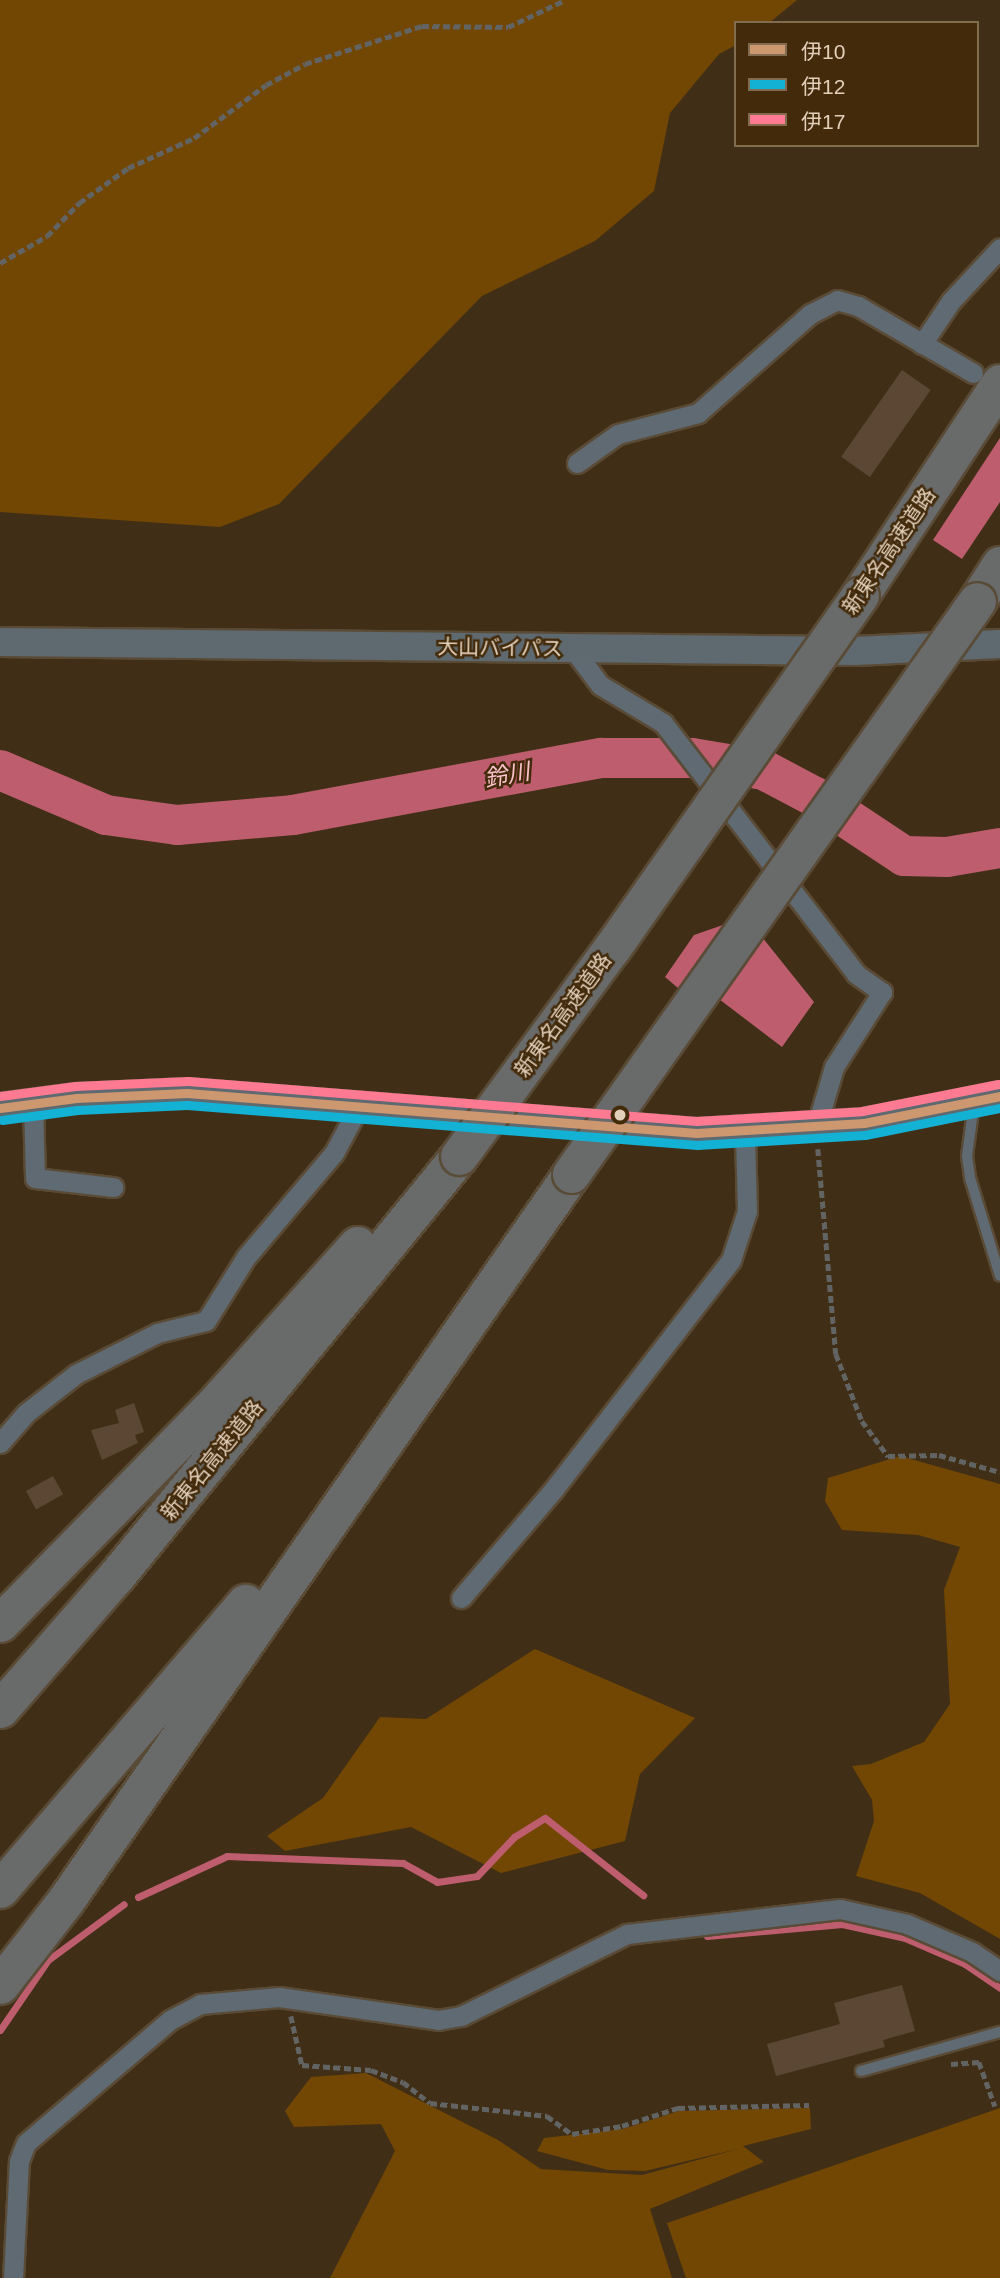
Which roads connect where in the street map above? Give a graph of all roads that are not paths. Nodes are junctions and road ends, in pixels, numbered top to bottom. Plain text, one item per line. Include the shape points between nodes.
1 (1000, 248) edge
2 (922, 344) junction
3 (987, 378) edge
4 (577, 463) dead end
5 (1000, 565) edge
6 (0, 642) edge
7 (1000, 644) edge
8 (573, 649) junction
9 (987, 1099) edge
10 (33, 1102) junction
11 (0, 1108) edge
12 (358, 1108) junction
13 (816, 1128) junction
14 (745, 1132) junction
15 (448, 1154) junction
16 (113, 1187) dead end
17 (1000, 1276) edge
18 (0, 1443) edge
19 (461, 1598) dead end
20 (0, 1623) edge
21 (216, 1662) junction
22 (0, 1709) edge
23 (0, 1889) edge
24 (1000, 1971) edge
25 (0, 1984) edge
26 (1000, 2032) edge
27 (861, 2071) dead end
28 (13, 2278) edge

1 - 2 street via 951,301
2 - 3 street
2 - 4 street via 858,306 836,300 810,314 698,413 618,434
3 - 15 highway, 新東名高速道路, bridge via 860,595 612,948
5 - 21 highway, bridge via 571,1174
6 - 8 main road, 大山バイパス
7 - 8 main road, 大山バイパス via 855,651
8 - 13 street via 600,685 648,711 676,739 856,974 882,992 834,1067
9 - 13 main road
9 - 17 lane via 967,1156
10 - 11 main road
10 - 12 main road via 187,1093
10 - 16 street via 35,1178
12 - 14 main road via 643,1132
12 - 18 street via 334,1153 246,1257 206,1321 157,1333 76,1374 26,1413
13 - 14 main road
14 - 19 street via 747,1211 731,1260 554,1489
15 - 20 highway via 219,1399
15 - 22 highway, 新東名高速道路 via 142,1544
21 - 23 highway
21 - 25 highway via 66,1900
24 - 28 street via 972,1952 907,1924 840,1909 627,1934 461,2016 438,2020 287,1998 200,2004 183,2011 38,2129 19,2161
26 - 27 lane

